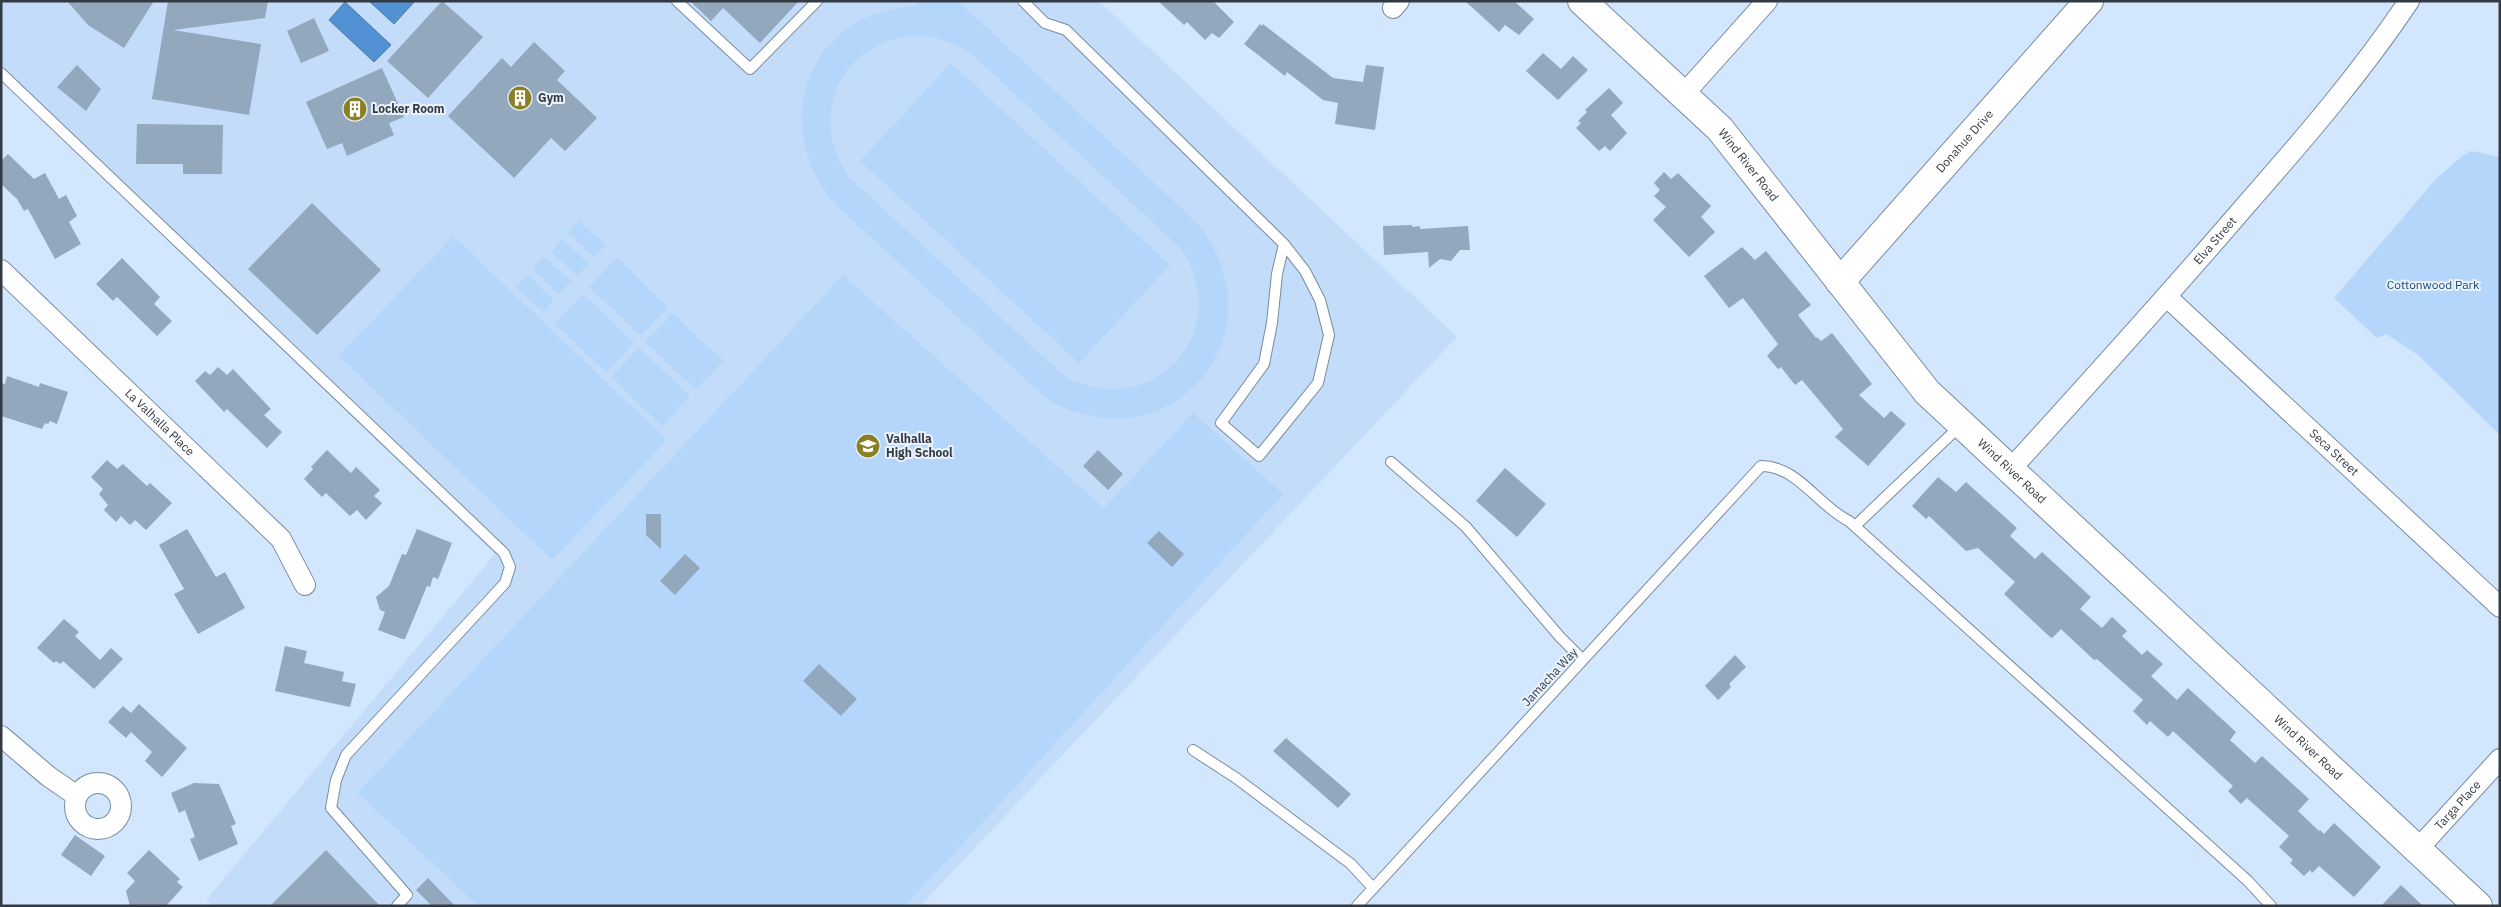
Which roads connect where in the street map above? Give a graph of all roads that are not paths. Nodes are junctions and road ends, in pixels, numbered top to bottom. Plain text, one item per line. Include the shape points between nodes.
1 (677, 1) edge
2 (816, 1) edge
3 (1023, 1) edge
4 (1582, 1) edge
5 (1767, 1) edge
6 (2089, 1) edge
7 (2409, 1) edge
8 (1, 72) edge
9 (1682, 95) junction
10 (1284, 244) junction
11 (1, 270) edge
12 (1840, 282) junction
13 (2168, 297) junction
14 (1962, 425) junction
15 (1391, 462) dead end
16 (2009, 470) junction
17 (1855, 526) junction
18 (305, 585) dead end
19 (2500, 607) edge
20 (1583, 660) junction
21 (1, 736) edge
22 (1193, 750) dead end
23 (2500, 759) edge
24 (77, 796) dead end
25 (2416, 851) junction
26 (1373, 888) junction
27 (398, 906) edge
28 (1357, 906) edge
29 (2271, 906) edge
30 (2478, 906) edge

1 - 2 lane via 750,69
3 - 10 lane via 1045,23 1066,30
4 - 9 street, Wind River Road
5 - 9 street
6 - 12 street, Donahue Drive
7 - 13 street, Elva Street via 2327,112
8 - 27 lane via 504,553 510,567 505,583 346,755 336,780 331,808 407,895
9 - 12 street, Wind River Road via 1720,129
10 - 10 lane via 1320,300 1329,335 1318,383 1259,456 1221,423 1264,364 1272,323 1276,274
11 - 18 street, La Valhalla Place via 281,539
12 - 14 street, Wind River Road via 1927,392
13 - 16 street, Elva Street
13 - 19 street, Seca Street
14 - 16 street, Wind River Road
14 - 17 lane
15 - 20 lane via 1466,527 1560,638
16 - 25 street, Wind River Road
17 - 20 lane, Jamacha Way via 1838,516 1794,477 1775,466 1761,466
17 - 29 lane
20 - 26 lane, Jamacha Way
21 - 24 street
22 - 26 lane via 1343,858
23 - 25 street, Targa Place
25 - 30 street, Wind River Road
26 - 28 lane, Jamacha Way

